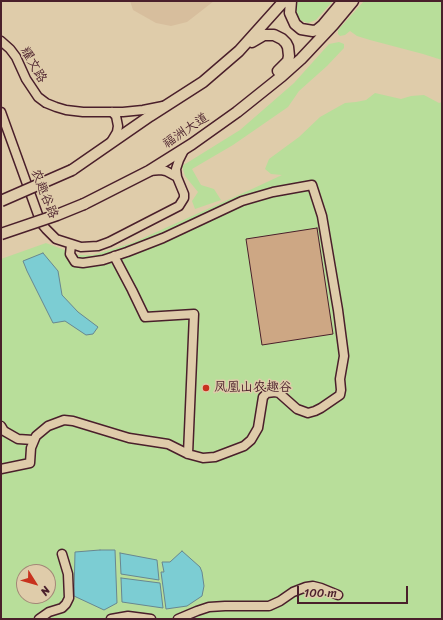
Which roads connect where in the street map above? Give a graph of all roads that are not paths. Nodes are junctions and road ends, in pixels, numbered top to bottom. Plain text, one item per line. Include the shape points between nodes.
1 (284, 1) edge
2 (291, 1) edge
3 (343, 1) edge
4 (353, 1) edge
5 (1, 41) edge
6 (239, 51) junction
7 (169, 104) junction
8 (1, 112) edge
9 (112, 112) junction
10 (237, 112) junction
11 (110, 144) junction
12 (186, 147) junction
13 (149, 171) junction
14 (177, 177) junction
15 (1, 201) edge
16 (1, 234) edge
17 (71, 244) junction
18 (114, 256) junction
19 (1, 426) edge
20 (33, 440) junction
21 (188, 454) junction
22 (1, 469) edge
23 (62, 554) dead end
24 (338, 595) dead end
25 (39, 619) edge
26 (111, 619) edge
27 (151, 619) edge
28 (178, 619) edge

1 - 6 main road
2 - 3 main road via 290,13 295,24 301,29 313,31 323,25
4 - 10 main road, 福洲大道 via 301,59
5 - 9 street, 耀文路 via 16,57 32,89 46,103 66,110
6 - 7 main road via 204,82
6 - 10 main road via 258,38 274,35 286,43 289,56 285,64
7 - 9 street, 耀文路 via 133,112
7 - 11 main road
8 - 17 street, 农趣谷路 via 41,222 56,239
9 - 11 street via 116,116 118,126
10 - 12 main road, 福洲大道
11 - 15 main road, bridge via 72,170
12 - 13 main road, 福洲大道
12 - 14 street via 177,164
13 - 14 street via 166,171
13 - 16 main road, 福洲大道, bridge via 84,204
14 - 17 street, 农趣谷路 via 184,194 182,202 176,208 110,242 89,247
17 - 18 street via 71,257 79,263
18 - 21 street via 145,318 194,314
18 - 21 street via 163,238 242,201 312,185 322,216 338,310 344,356 340,395 316,412 308,413 297,409 279,393 267,393 261,403 258,428 244,446 215,457 203,458
19 - 20 street via 4,431 18,439
20 - 21 street via 38,433 64,420 129,438 168,444
20 - 22 street via 30,463
23 - 25 street via 68,574 69,598 62,608 49,612
24 - 28 street via 321,588 306,587 269,606 209,607
26 - 27 street via 128,616

